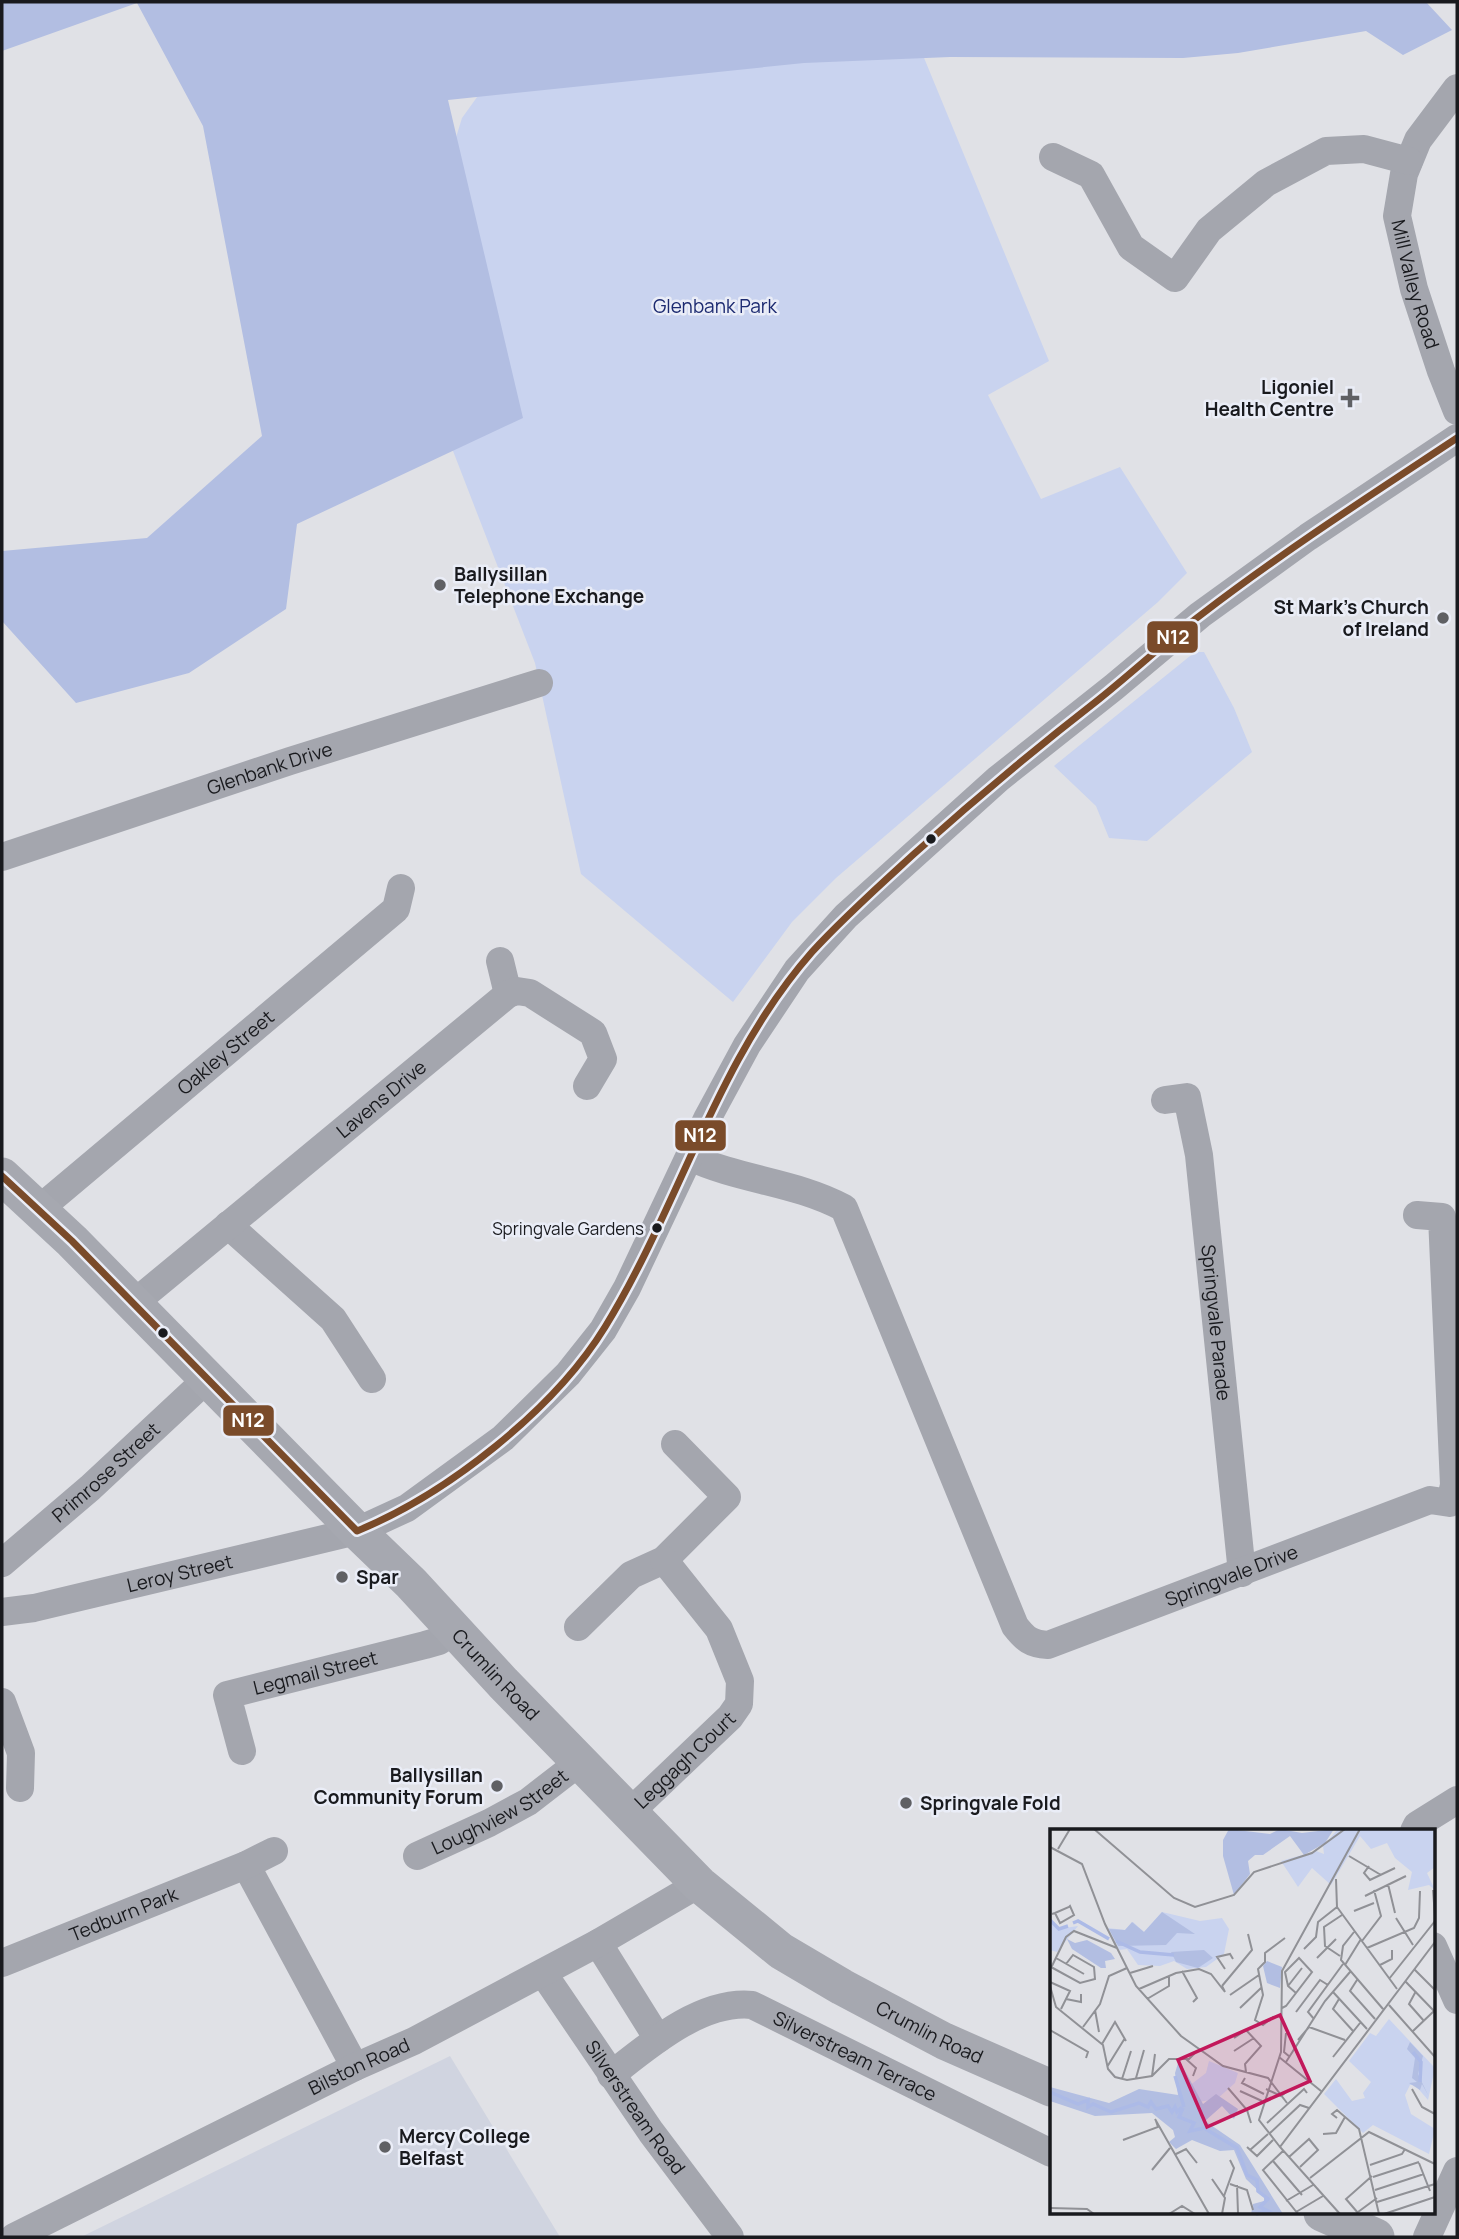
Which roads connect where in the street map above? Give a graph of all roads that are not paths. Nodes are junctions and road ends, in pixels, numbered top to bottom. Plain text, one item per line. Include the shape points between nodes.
1 (1457, 88) edge
2 (1053, 157) dead end
3 (1409, 161) junction
4 (1457, 411) edge
5 (1457, 438) edge
6 (539, 683) dead end
7 (2, 857) edge
8 (401, 888) dead end
9 (500, 961) dead end
10 (508, 994) junction
11 (587, 1086) dead end
12 (1165, 1100) dead end
13 (690, 1157) junction
14 (2, 1176) edge
15 (38, 1210) junction
16 (1417, 1215) dead end
17 (228, 1225) junction
18 (133, 1304) junction
19 (208, 1378) junction
20 (373, 1379) dead end
21 (675, 1444) dead end
22 (357, 1531) junction
23 (664, 1560) junction
24 (2, 1563) edge
25 (1242, 1573) junction
26 (2, 1612) edge
27 (578, 1627) dead end
28 (456, 1630) junction
29 (2, 1702) edge
30 (242, 1751) dead end
31 (580, 1761) junction
32 (20, 1788) dead end
33 (1457, 1800) edge
34 (629, 1813) junction
35 (1415, 1829) edge
36 (274, 1851) dead end
37 (417, 1856) dead end
38 (246, 1865) junction
39 (699, 1884) junction
40 (598, 1943) junction
41 (1434, 1948) edge
42 (2, 1964) edge
43 (543, 1973) junction
44 (1457, 2000) edge
45 (658, 2039) junction
46 (355, 2067) junction
47 (611, 2075) junction
48 (1050, 2088) edge
49 (1050, 2152) edge
50 (1457, 2171) edge
51 (1324, 2214) edge
52 (14, 2237) edge
53 (730, 2237) edge
54 (1376, 2237) edge
55 (1427, 2237) edge

1 - 3 street, Mill Valley Road via 1418,139
2 - 3 street via 1091,175 1131,247 1175,278 1209,230 1266,183 1326,151 1364,149
3 - 4 street, Mill Valley Road via 1397,216 1414,289
5 - 13 street, Leroy Street via 1200,615 998,779 846,916 797,971 758,1028
6 - 7 street, Glenbank Drive
8 - 15 street, Oakley Street via 396,909
9 - 10 street
10 - 11 street via 530,993 593,1033 603,1059
10 - 17 street, Lavens Drive
12 - 25 street, Springvale Parade via 1187,1097 1191,1105
13 - 22 street, Leroy Street via 627,1288 603,1330 568,1374 482,1455 407,1508
13 - 25 street, Springvale Drive via 819,1196 844,1208 1015,1626 1024,1638 1048,1645
14 - 15 main road, Crumlin Road
15 - 18 main road, Crumlin Road
16 - 25 street, Springvale Drive via 1442,1217 1454,1485 1450,1503 1430,1500
17 - 18 street, Lavens Drive
17 - 20 street via 332,1319
18 - 19 main road, Crumlin Road
19 - 22 main road, Crumlin Road
19 - 24 street, Primrose Street
21 - 23 street via 727,1497
22 - 26 street, Leroy Street
22 - 28 main road, Crumlin Road
23 - 27 street via 631,1575
23 - 34 street, Leggagh Court via 719,1629 740,1681 739,1704
28 - 30 street, Legmail Street via 425,1645 227,1695
28 - 31 main road, Crumlin Road
29 - 32 street via 21,1753
31 - 34 main road, Crumlin Road
31 - 37 street, Loughview Street via 528,1802
33 - 35 street
34 - 39 main road, Crumlin Road
36 - 38 street, Tedburn Park
38 - 42 street, Tedburn Park
38 - 46 street
39 - 40 street, Bilston Road
39 - 48 main road, Crumlin Road via 781,1951 842,1987
40 - 43 street, Bilston Road
40 - 45 street
41 - 44 street
43 - 46 street, Bilston Road
43 - 47 street, Silverstream Road
45 - 47 street, Silverstream Terrace
45 - 49 street, Silverstream Terrace via 722,2008 752,2006
46 - 52 street, Bilston Road
47 - 53 street, Silverstream Road
50 - 55 street
51 - 54 main road

